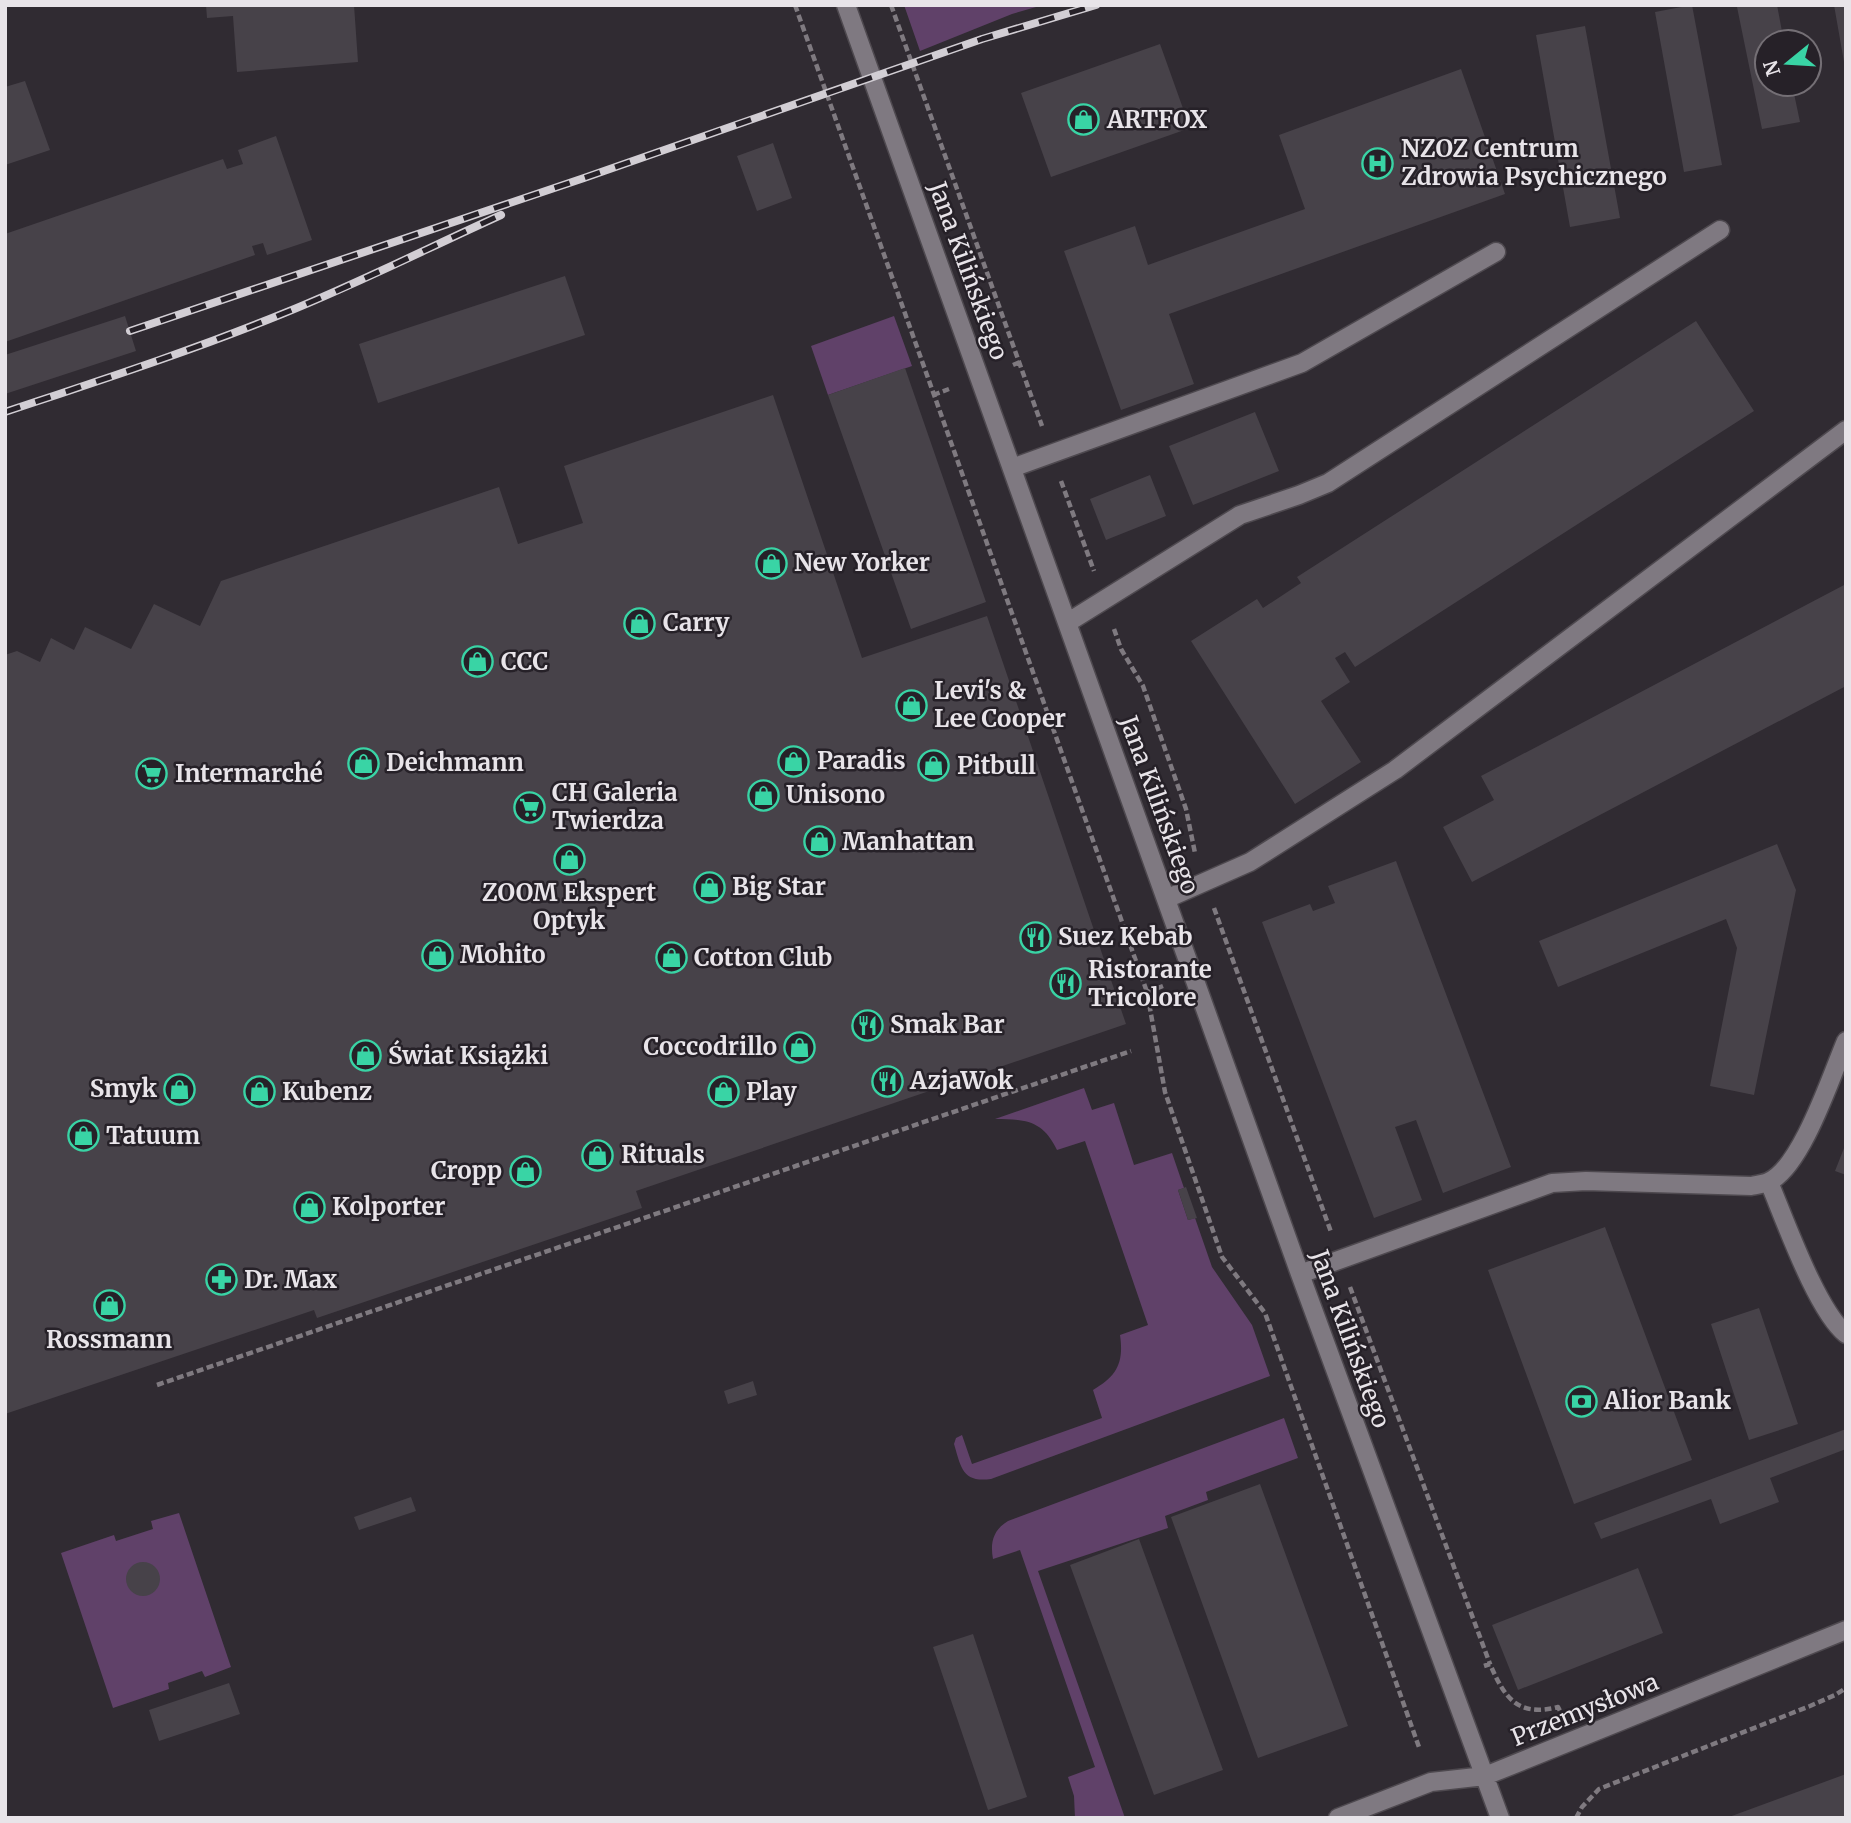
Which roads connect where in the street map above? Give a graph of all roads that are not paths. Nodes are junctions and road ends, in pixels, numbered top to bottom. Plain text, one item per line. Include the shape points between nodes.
1 (846, 5) edge
2 (1720, 230) dead end
3 (1496, 252) dead end
4 (1846, 430) edge
5 (1012, 468) junction
6 (1067, 623) junction
7 (1166, 899) junction
8 (1846, 1041) edge
9 (1769, 1182) junction
10 (1300, 1274) junction
11 (1846, 1334) edge
12 (1846, 1630) edge
13 (1485, 1776) junction
14 (1338, 1818) edge
15 (1500, 1818) edge

1 - 5 street, Jana Kilińskiego
2 - 6 street via 1328,483 1240,515
3 - 5 street via 1302,363
4 - 7 street via 1395,770 1250,862
5 - 6 street, Jana Kilińskiego
6 - 7 street, Jana Kilińskiego
7 - 10 street, Jana Kilińskiego
8 - 9 street via 1797,1153
9 - 10 street via 1552,1183
9 - 11 street via 1823,1307
10 - 13 street, Jana Kilińskiego
12 - 13 street, Przemysłowa
13 - 14 street, Przemysłowa via 1431,1782
13 - 15 street, Jana Kilińskiego

